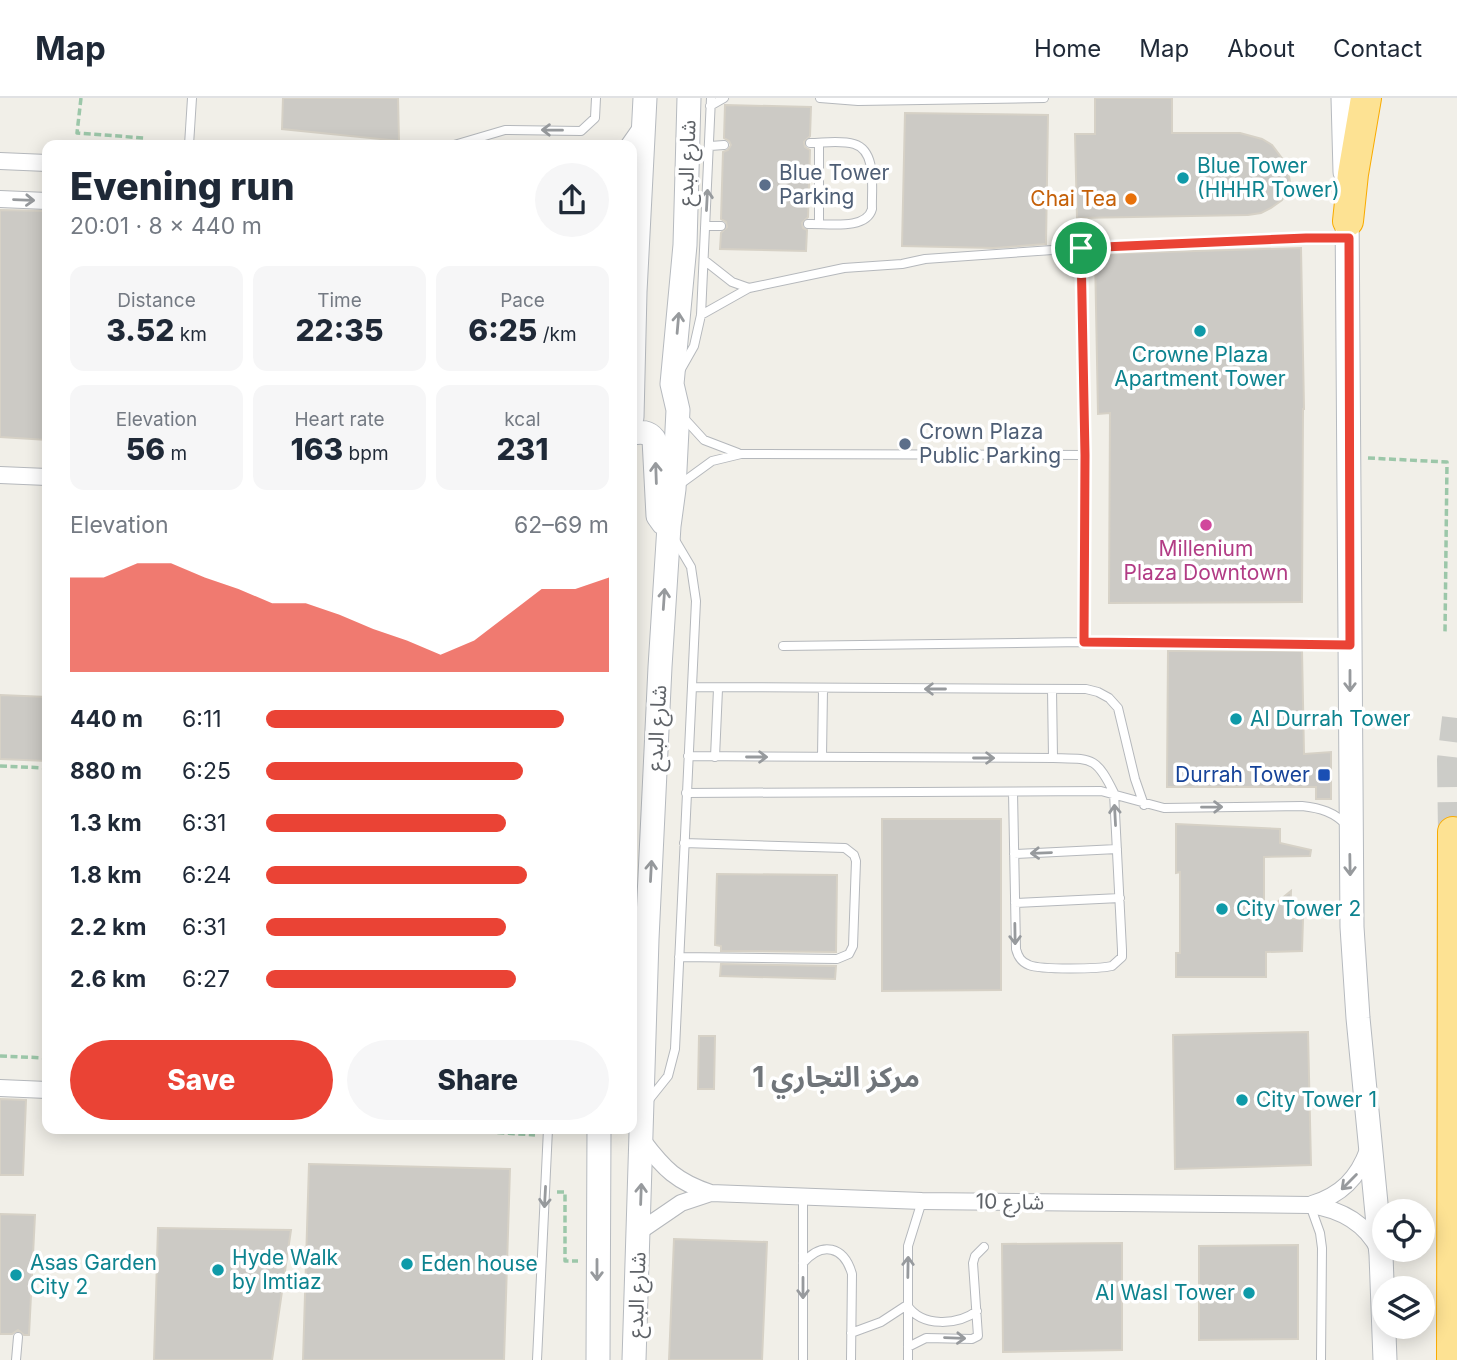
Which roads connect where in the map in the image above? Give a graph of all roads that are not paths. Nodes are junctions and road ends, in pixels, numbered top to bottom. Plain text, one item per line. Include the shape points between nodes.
1 (192, 98) edge
2 (596, 98) edge
3 (645, 98) edge
4 (724, 98) edge
5 (820, 98) edge
6 (1044, 98) edge
7 (1343, 98) edge
8 (1366, 98) edge
9 (703, 101) edge
10 (643, 125) junction
11 (189, 140) edge
12 (471, 140) edge
13 (632, 140) edge
14 (724, 145) dead end
15 (710, 146) junction
16 (0, 162) edge
17 (42, 163) edge
18 (0, 199) edge
19 (42, 201) edge
20 (637, 224) edge
21 (808, 224) dead end
22 (819, 224) junction
23 (706, 226) junction
24 (721, 226) dead end
25 (1349, 230) junction
26 (1081, 248) junction
27 (704, 260) junction
28 (749, 288) junction
29 (701, 315) junction
30 (672, 384) junction
31 (678, 410) junction
32 (637, 433) edge
33 (741, 454) junction
34 (1085, 455) junction
35 (0, 475) edge
36 (42, 477) edge
37 (674, 489) junction
38 (669, 529) junction
39 (1084, 642) junction
40 (1350, 645) junction
41 (783, 646) dead end
42 (692, 687) junction
43 (718, 689) junction
44 (822, 689) junction
45 (1052, 689) junction
46 (688, 756) junction
47 (715, 757) junction
48 (822, 757) junction
49 (1053, 758) junction
50 (1013, 792) junction
51 (686, 793) junction
52 (1114, 793) junction
53 (1144, 805) junction
54 (1350, 830) junction
55 (1453, 832) dead end
56 (684, 843) junction
57 (1117, 849) junction
58 (1014, 854) junction
59 (1120, 898) junction
60 (1015, 903) junction
61 (679, 957) junction
62 (0, 1088) edge
63 (42, 1090) edge
64 (643, 1105) junction
65 (548, 1134) edge
66 (599, 1134) edge
67 (643, 1141) junction
68 (1371, 1142) junction
69 (711, 1193) junction
70 (803, 1195) junction
71 (1376, 1199) edge
72 (922, 1201) junction
73 (1310, 1205) junction
74 (640, 1231) junction
75 (1372, 1240) edge
76 (984, 1247) dead end
77 (1381, 1262) edge
78 (803, 1263) junction
79 (907, 1305) junction
80 (977, 1311) junction
81 (851, 1333) junction
82 (18, 1337) dead end
83 (908, 1347) junction
84 (596, 1355) edge
85 (16, 1360) edge
86 (537, 1360) edge
87 (634, 1360) edge
88 (803, 1360) edge
89 (851, 1360) edge
90 (908, 1360) edge
91 (1321, 1360) edge
92 (1385, 1360) edge
93 (1452, 1360) edge

1 - 11 lane
2 -> 12 lane via 595,118 581,131 505,130
3 - 10 main road
4 - 9 lane
5 - 6 lane
7 - 25 main road
8 - 25 highway
9 - 15 lane
30 -> 9 main road, شارع البدع
10 - 13 street
10 - 20 main road
14 - 15 lane
23 -> 15 lane
16 - 17 street
18 -> 19 street
21 - 22 lane
22 - 22 lane via 814,143 852,143 865,151 870,164 870,215 861,222
23 - 24 lane
23 - 27 lane
25 - 26 lane
25 - 40 main road
26 - 28 lane via 845,268
26 - 34 lane
27 - 28 lane via 732,282
27 - 29 lane
28 - 29 lane
29 - 30 lane via 694,346
30 - 31 main road, شارع البدع
31 - 33 lane via 704,440
31 - 37 main road, شارع البدع
38 -> 32 main road via 657,516 654,439
33 - 34 lane
33 - 37 lane via 712,461
34 - 39 lane
35 - 36 street
37 - 38 main road, شارع البدع
38 - 42 lane via 691,567 696,589
64 -> 38 main road, شارع البدع
39 - 40 lane
39 - 41 lane
40 -> 54 main road
42 - 43 lane
42 - 46 lane
43 - 44 lane
43 - 47 lane
45 -> 44 lane
44 - 48 lane
45 - 49 lane
45 - 53 lane via 1098,692 1118,708
46 - 47 lane
46 - 51 lane
47 -> 48 lane
48 -> 49 lane
49 - 52 lane via 1095,763
50 - 51 lane
50 - 52 lane
50 - 58 lane
51 - 56 lane
52 - 53 lane
57 -> 52 lane
53 -> 54 lane via 1303,806 1333,814
54 -> 68 main road via 1354,968
55 - 93 highway
56 - 61 lane
56 - 61 lane via 845,848 856,860 853,946 849,954 837,959
57 -> 58 lane
57 - 59 lane
58 - 60 lane
59 - 60 lane
60 -> 59 lane via 1016,949 1022,961 1034,966 1106,967 1122,957
61 - 64 lane via 671,1069
62 - 63 street
64 - 67 main road, شارع البدع
65 -> 86 lane
66 -> 84 main road, شارع البدع
67 - 69 street, شارع 10 via 670,1174
74 -> 67 main road, شارع البدع
68 - 71 main road
68 -> 73 street, شارع 10 via 1355,1178 1334,1195
69 - 70 street, شارع 10
69 - 74 street, شارع 10 via 674,1206
70 - 72 street, شارع 10
70 - 78 lane
72 - 73 street, شارع 10
79 -> 72 lane via 908,1245
73 - 75 street, شارع 10 via 1348,1216
73 - 91 lane via 1322,1248
74 - 87 main road, شارع البدع
76 - 80 lane via 973,1263
77 - 92 main road
78 - 81 lane via 810,1254 832,1250 849,1263
78 -> 88 lane
79 - 80 lane via 919,1317 939,1321 955,1321
79 - 81 lane via 881,1322
79 - 83 lane
83 -> 80 lane via 926,1338 975,1338 979,1332
81 - 89 lane
82 - 85 lane
83 - 90 lane

